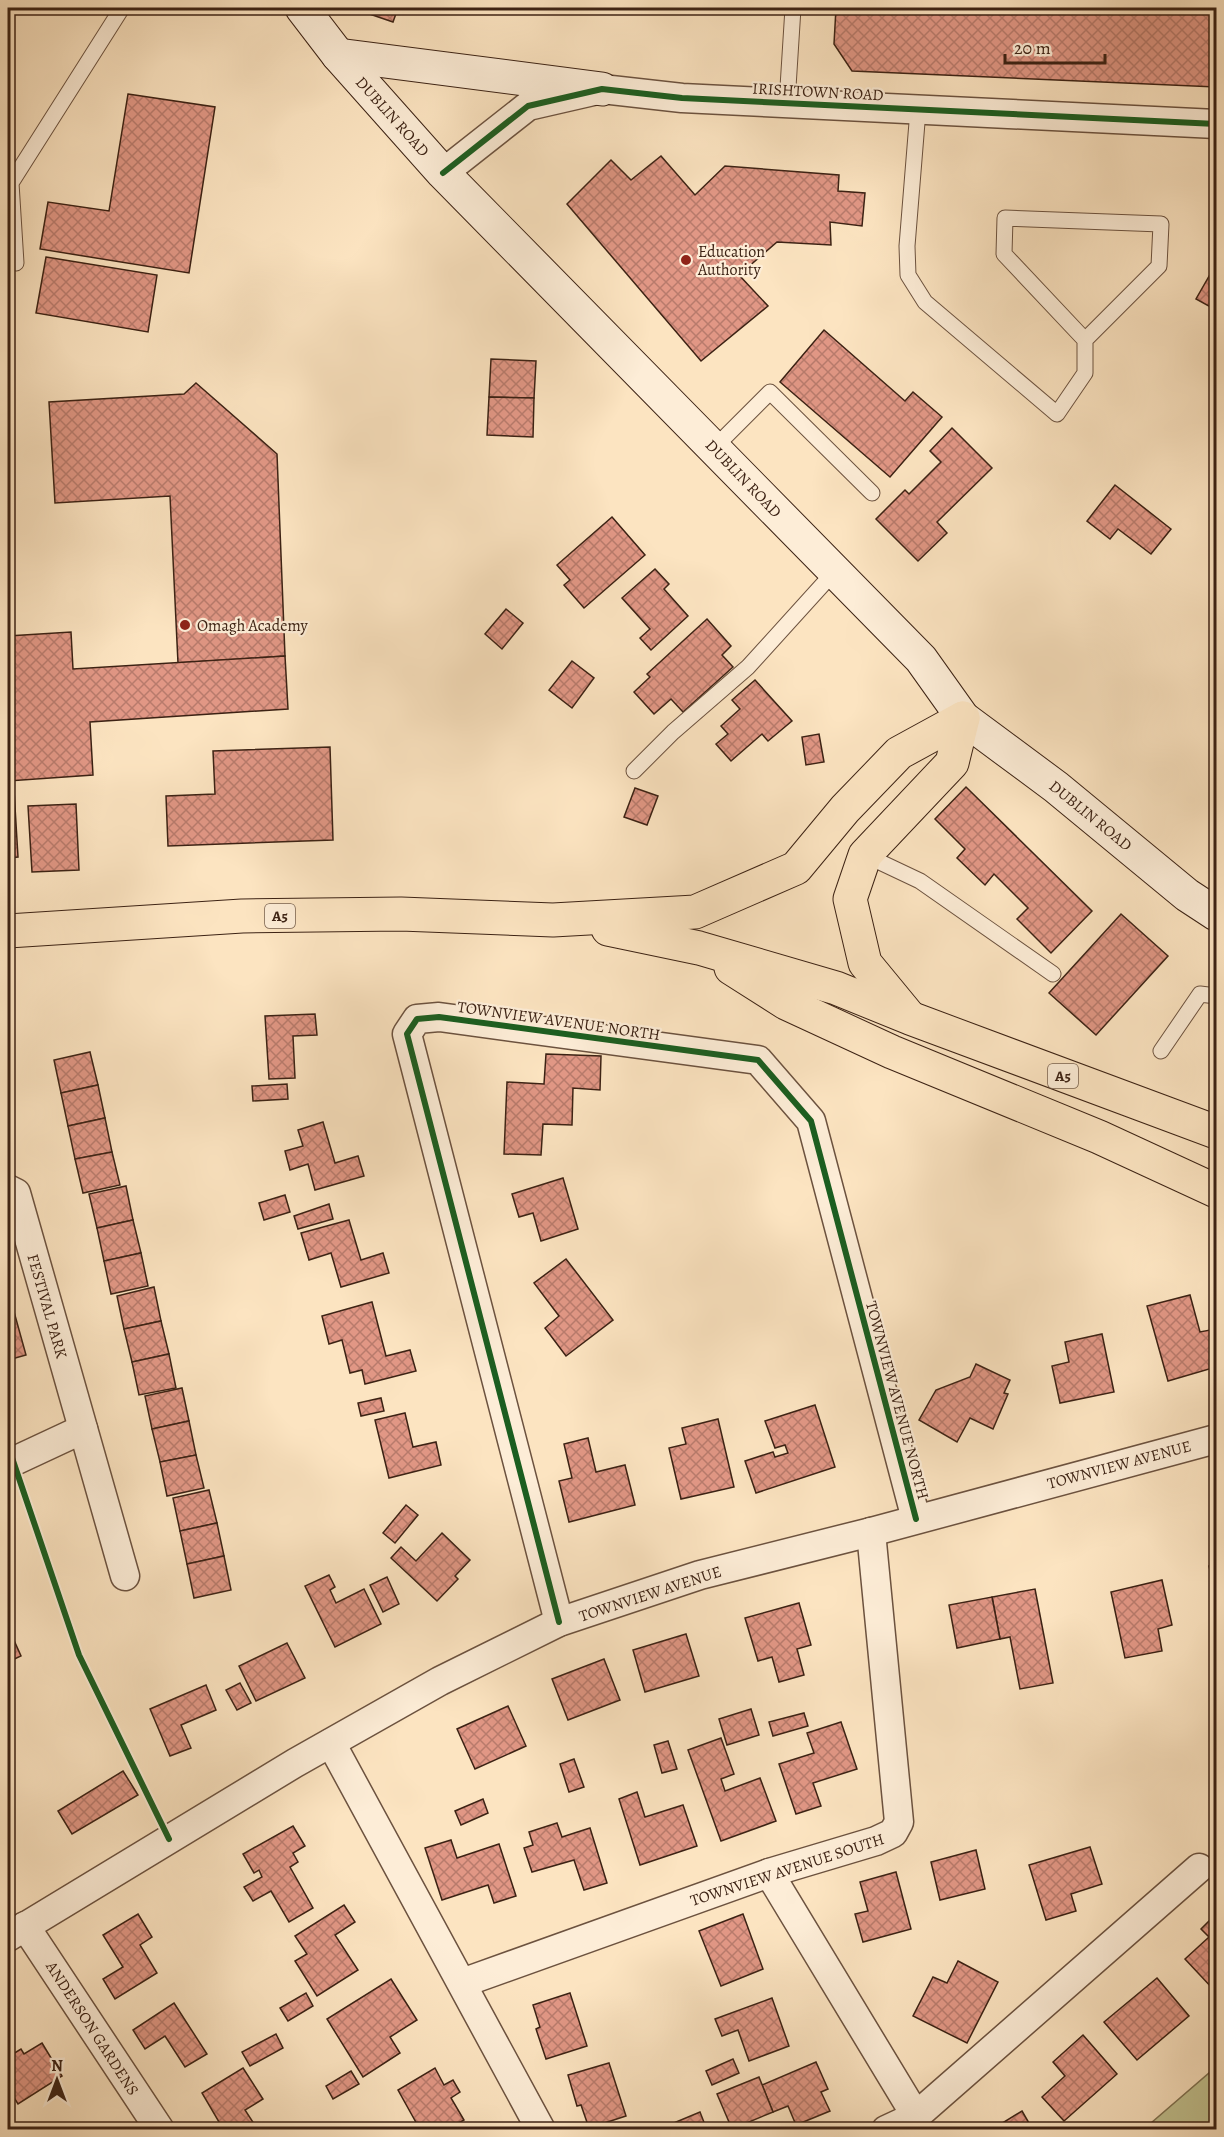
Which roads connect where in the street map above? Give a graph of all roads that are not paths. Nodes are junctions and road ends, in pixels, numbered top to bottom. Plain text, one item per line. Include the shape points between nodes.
1 (122, 8) edge
2 (302, 8) edge
3 (793, 8) edge
4 (338, 56) junction
5 (602, 89) junction
6 (787, 103) junction
7 (918, 110) junction
8 (1216, 124) edge
9 (443, 173) junction
10 (16, 263) dead end
11 (1085, 340) junction
12 (714, 448) junction
13 (872, 493) dead end
14 (835, 571) junction
15 (963, 718) junction
16 (634, 771) dead end
17 (864, 855) junction
18 (1216, 914) edge
19 (553, 920) junction
20 (8, 932) edge
21 (699, 948) junction
22 (1053, 974) dead end
23 (1216, 996) edge
24 (910, 1018) junction
25 (1161, 1051) dead end
26 (1216, 1132) edge
27 (8, 1189) edge
28 (1216, 1191) edge
29 (83, 1429) junction
30 (1216, 1438) edge
31 (8, 1464) edge
32 (916, 1519) junction
33 (871, 1532) junction
34 (125, 1576) dead end
35 (559, 1622) junction
36 (331, 1743) junction
37 (1199, 1868) dead end
38 (769, 1873) junction
39 (16, 1931) edge
40 (462, 1983) junction
41 (916, 2116) junction
42 (160, 2130) edge
43 (541, 2130) edge
44 (886, 2130) edge

1 - 10 lane via 11,183
2 - 4 main road, DUBLIN ROAD
3 - 6 lane
4 - 5 main road
4 - 9 main road, DUBLIN ROAD
5 - 6 street, IRISHTOWN ROAD
5 - 9 street, IRISHTOWN ROAD via 528,106
6 - 7 street, IRISHTOWN ROAD
7 - 8 street, IRISHTOWN ROAD
7 - 11 lane via 908,274 925,302 1057,414 1085,373
9 - 12 main road, DUBLIN ROAD
11 - 11 lane via 1004,254 1005,218 1161,224 1159,266
12 - 13 lane via 770,392
12 - 14 main road, DUBLIN ROAD
14 - 15 main road, DUBLIN ROAD via 921,659
14 - 16 lane via 748,667
15 - 17 highway via 952,764
15 - 18 main road, DUBLIN ROAD
15 - 19 highway via 898,753 795,868 695,912
17 - 22 lane via 920,881
17 - 24 highway via 850,899 865,963
19 - 20 highway, A5 via 401,914 242,916
19 - 21 highway, A5
21 - 24 highway, A5 via 836,988
21 - 28 highway via 786,1003
23 - 25 lane via 1200,994
24 - 26 highway, A5
27 - 29 street, FESTIVAL PARK via 16,1193
29 - 31 street
29 - 34 street, FESTIVAL PARK
30 - 32 street, TOWNVIEW AVENUE
32 - 33 street, TOWNVIEW AVENUE
32 - 35 street, TOWNVIEW AVENUE NORTH via 811,1121 758,1060 439,1017 417,1019 407,1034
33 - 35 street, TOWNVIEW AVENUE via 700,1575
33 - 38 street, TOWNVIEW AVENUE SOUTH via 899,1822 893,1833 876,1842
35 - 36 street, TOWNVIEW AVENUE via 440,1681
36 - 39 street, TOWNVIEW AVENUE
36 - 40 street
37 - 41 street
38 - 40 street, TOWNVIEW AVENUE SOUTH
38 - 41 street
39 - 42 street, ANDERSON GARDENS
40 - 43 street
41 - 44 street

